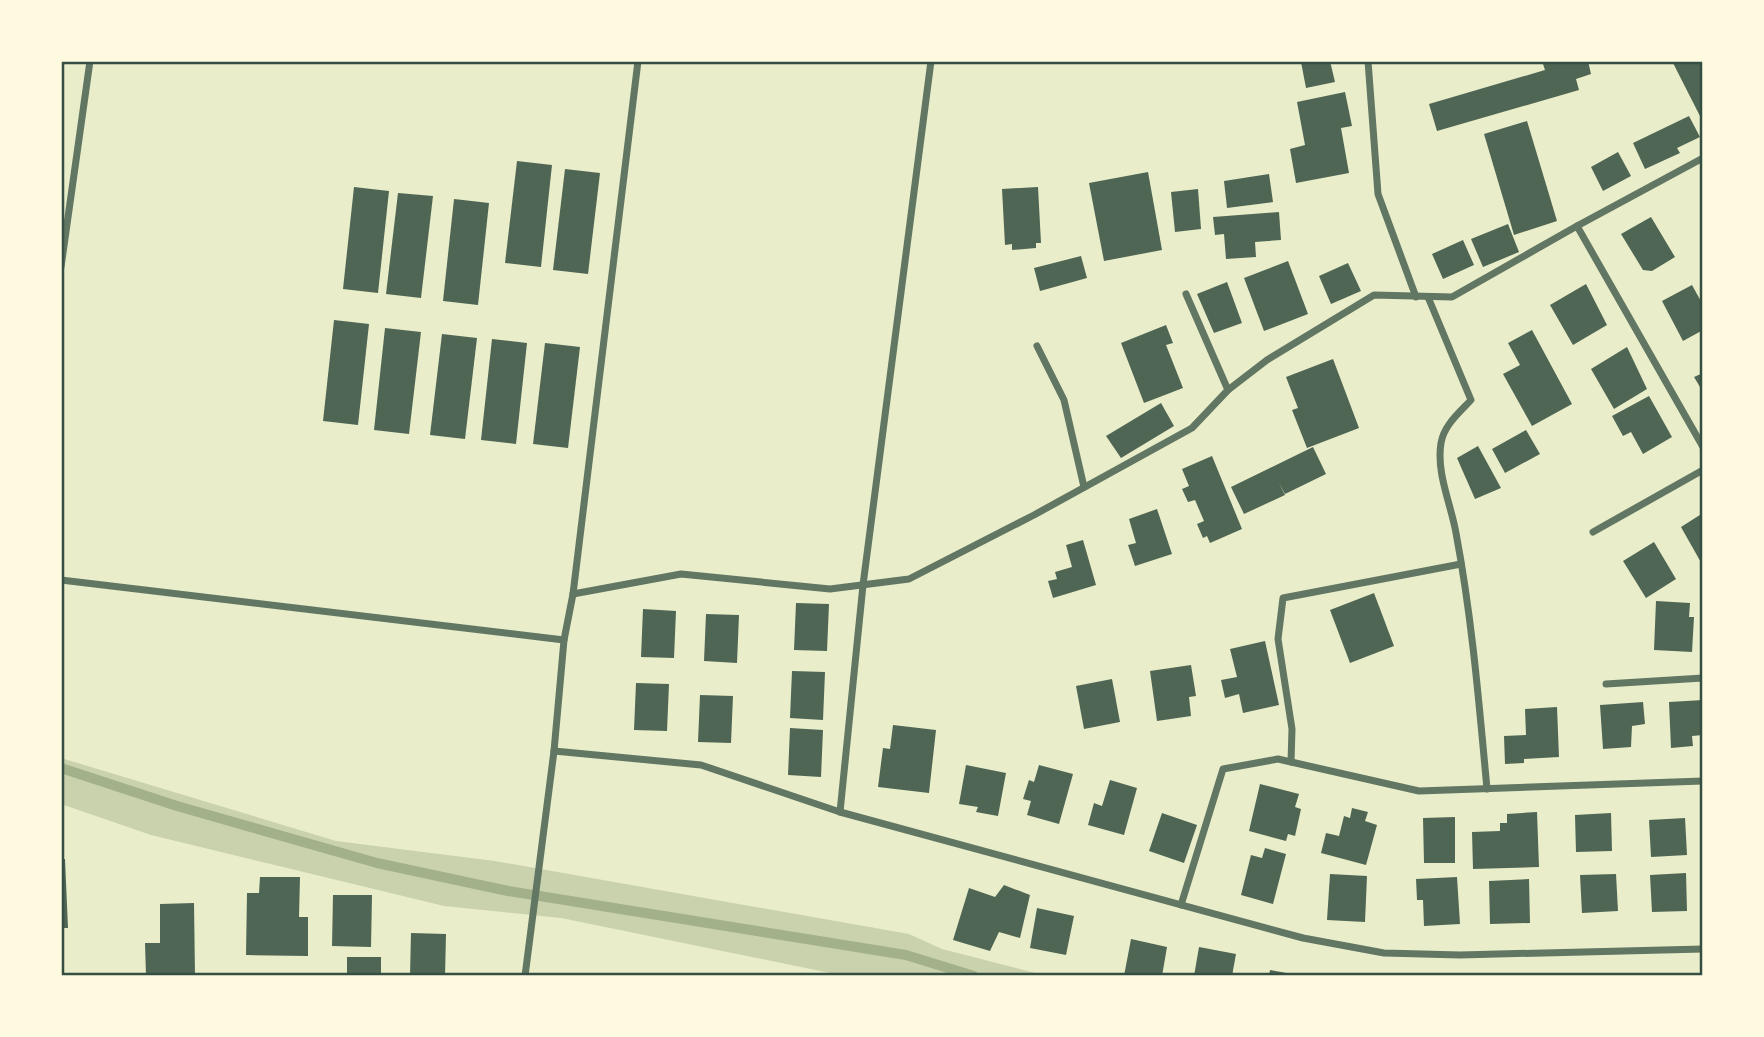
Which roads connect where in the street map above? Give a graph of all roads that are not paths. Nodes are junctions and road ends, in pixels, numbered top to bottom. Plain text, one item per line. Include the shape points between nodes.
1 (90, 61) edge
2 (638, 61) edge
3 (931, 61) edge
4 (1368, 61) edge
5 (1703, 158) edge
6 (1577, 226) junction
7 (61, 267) edge
8 (1185, 294) dead end
9 (1416, 297) junction
10 (1428, 297) junction
11 (1037, 346) dead end
12 (1228, 390) junction
13 (1703, 447) edge
14 (1703, 470) edge
15 (1084, 487) junction
16 (1594, 532) dead end
17 (1461, 564) junction
18 (61, 580) edge
19 (863, 585) junction
20 (573, 594) junction
21 (564, 640) junction
22 (1703, 678) edge
23 (1606, 684) dead end
24 (554, 751) junction
25 (1291, 762) junction
26 (1703, 781) edge
27 (1487, 789) junction
28 (840, 812) junction
29 (1181, 905) junction
30 (1703, 949) edge
31 (525, 976) edge

1 - 7 street
2 - 20 street
3 - 19 street
4 - 9 street via 1378,194
5 - 6 street
6 - 10 street via 1452,297
6 - 13 street
8 - 12 street
9 - 10 street
9 - 12 street via 1374,295 1267,360
10 - 17 street via 1471,400 1448,425 1441,443 1441,468
11 - 15 street via 1064,400
12 - 15 street via 1192,428
14 - 16 street
15 - 19 street via 909,579
17 - 25 street via 1283,598 1278,639 1292,729
17 - 27 street via 1476,661
18 - 21 street
19 - 20 street via 830,589 681,574
19 - 28 street
20 - 21 street
21 - 24 street
22 - 23 street
24 - 28 street via 701,765
24 - 31 street
25 - 27 street via 1419,791
25 - 29 street via 1278,759 1223,769
26 - 27 street
28 - 29 street
29 - 30 street via 1303,938 1384,953

